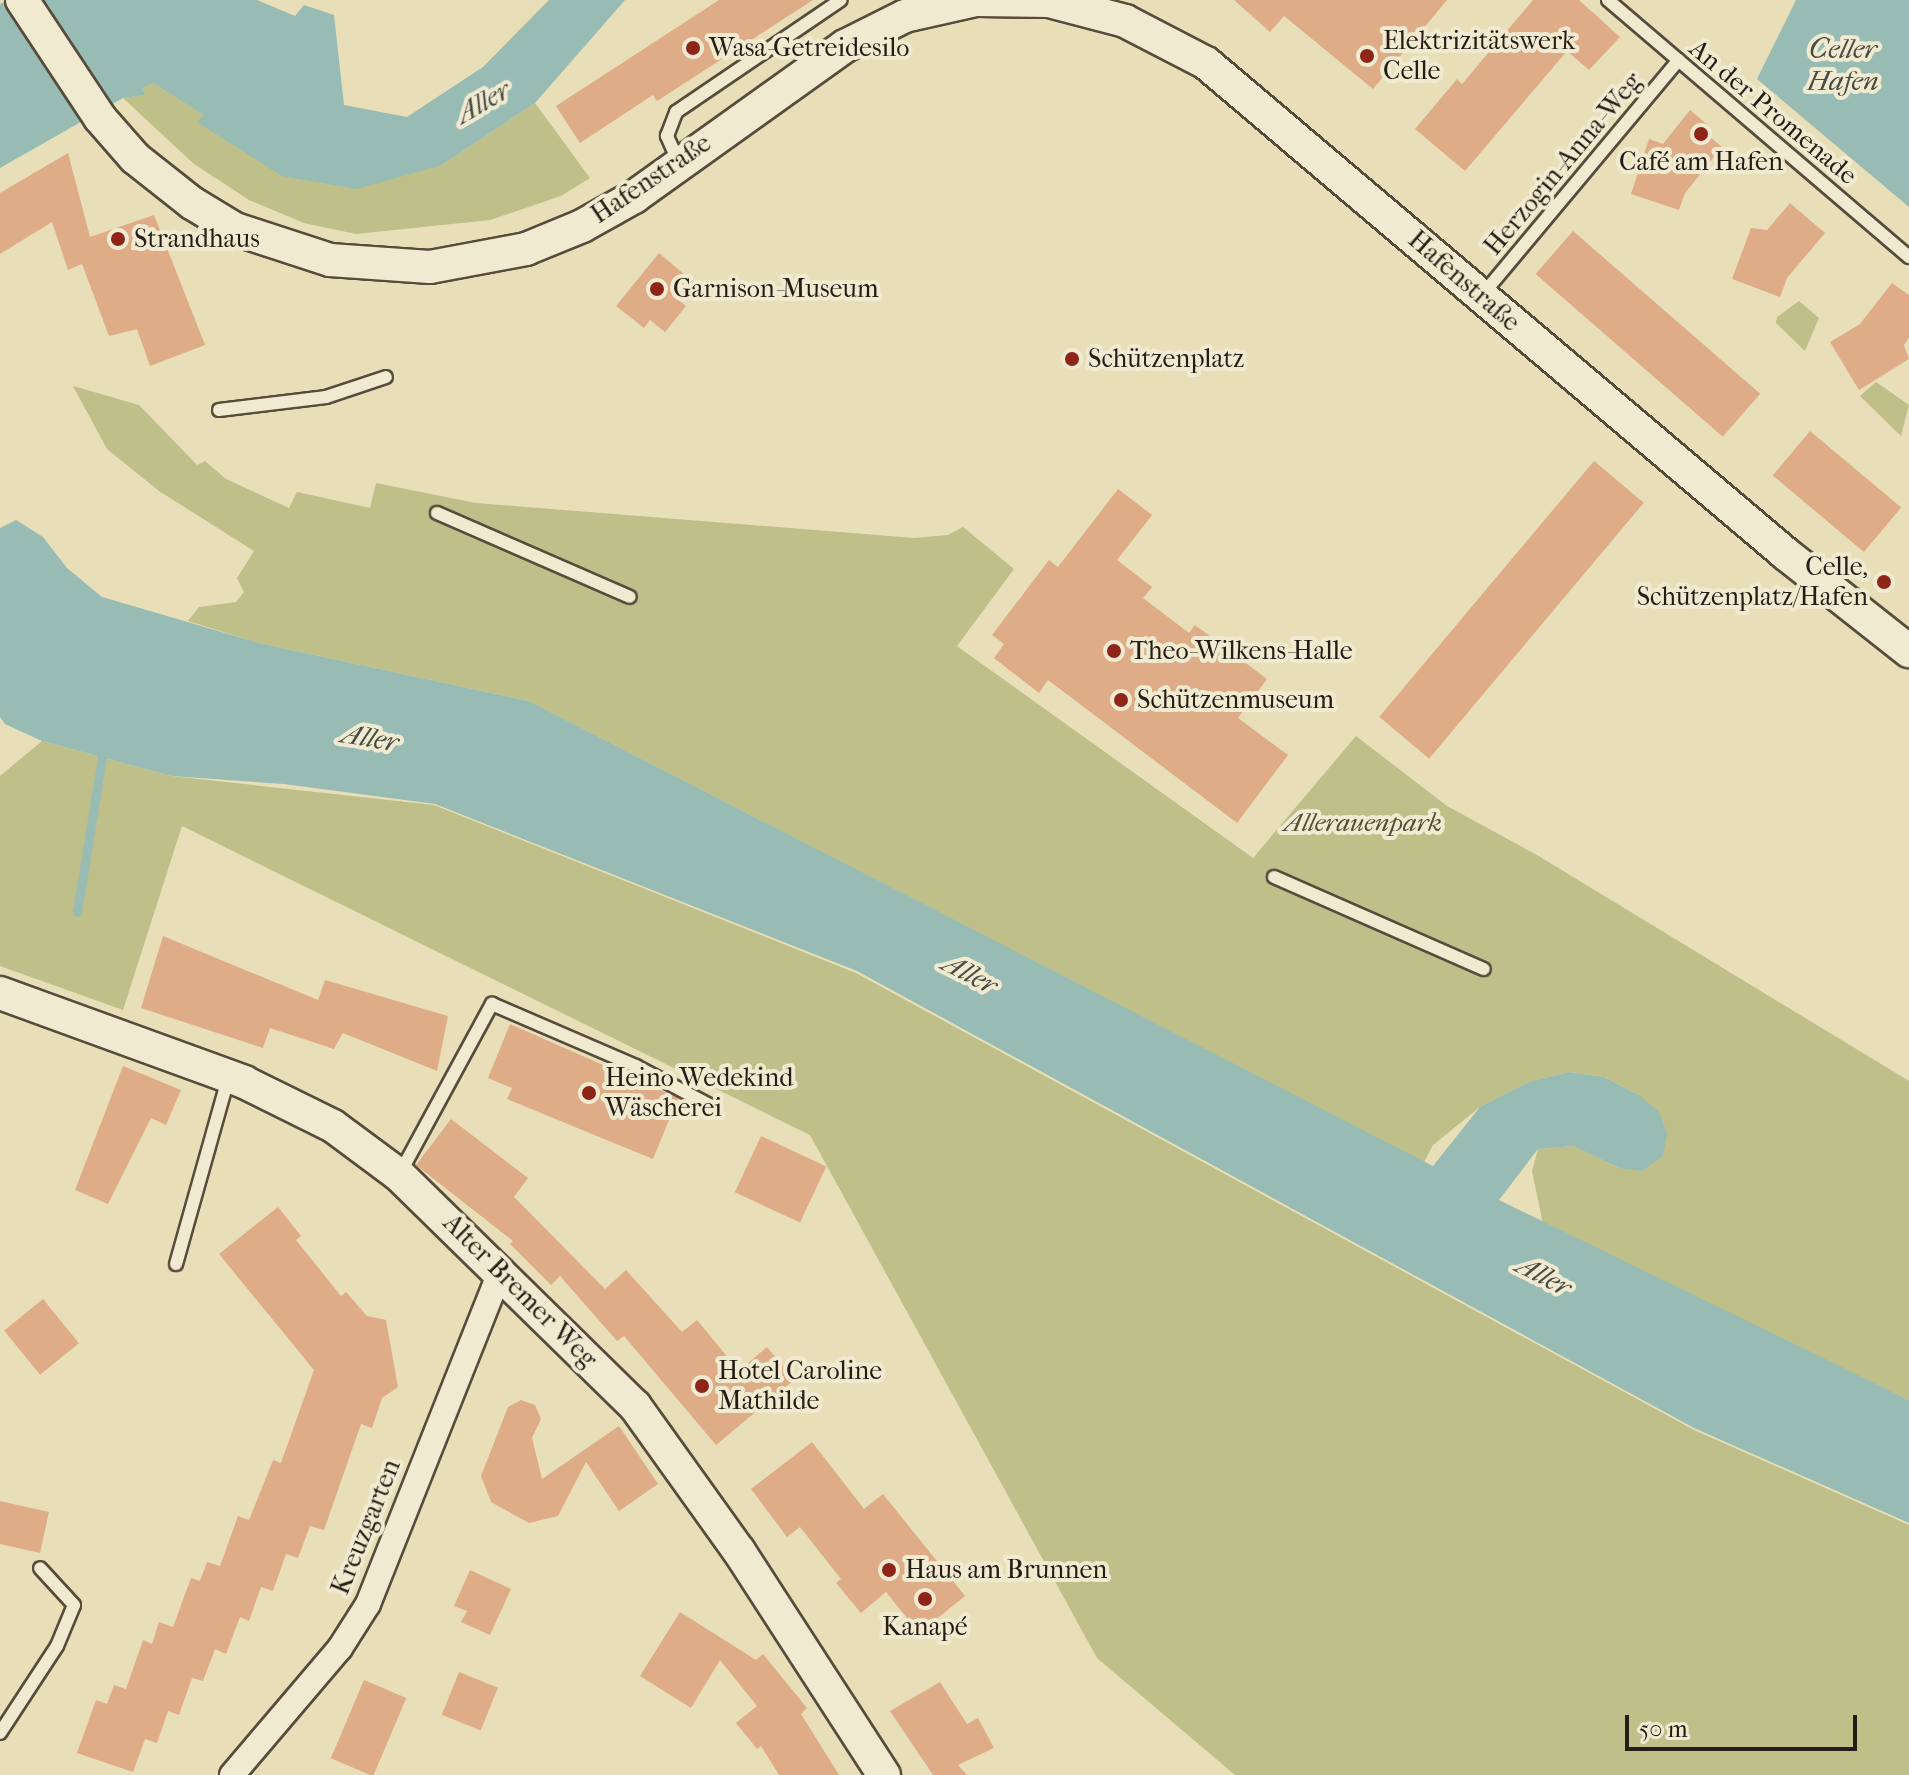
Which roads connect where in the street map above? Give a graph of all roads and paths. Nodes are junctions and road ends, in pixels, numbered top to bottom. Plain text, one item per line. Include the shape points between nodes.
1 (22, 0) edge
2 (841, 0) edge
3 (977, 0) edge
4 (1608, 0) edge
5 (1049, 1) edge
6 (1679, 60) junction
7 (679, 163) junction
8 (1909, 257) edge
9 (1482, 296) junction
10 (386, 377) dead end
11 (219, 410) dead end
12 (437, 513) dead end
13 (630, 597) dead end
14 (1909, 651) edge
15 (1274, 877) dead end
16 (1484, 969) dead end
17 (0, 993) edge
18 (229, 1076) junction
19 (715, 1108) dead end
20 (399, 1175) junction
21 (176, 1264) dead end
22 (501, 1270) junction
23 (40, 1568) dead end
24 (0, 1733) edge
25 (232, 1775) edge
26 (884, 1775) edge

1 - 7 street, Hafenstraße via 100,118 135,158 235,229 330,260 430,267 526,249 582,226
2 - 7 lane via 676,112 667,136
3 - 5 street, Hafenstraße
3 - 7 street, Hafenstraße via 905,16 845,46
4 - 6 lane, An der Promenade
5 - 9 street, Hafenstraße via 1125,21 1206,63
6 - 8 lane, An der Promenade
6 - 9 lane, Herzogin-Anna-Weg
9 - 14 street, Hafenstraße via 1775,545
10 - 11 lane via 326,397
12 - 13 lane
15 - 16 lane
17 - 18 street, Alter Bremer Weg
18 - 20 street, Alter Bremer Weg via 333,1126
18 - 21 lane
19 - 20 lane via 636,1066 492,1004
20 - 22 street, Alter Bremer Weg
22 - 25 street, Kreuzgarten via 461,1359 368,1604 340,1648
22 - 26 street, Alter Bremer Weg via 635,1406 751,1568
23 - 24 lane via 74,1605 57,1646

